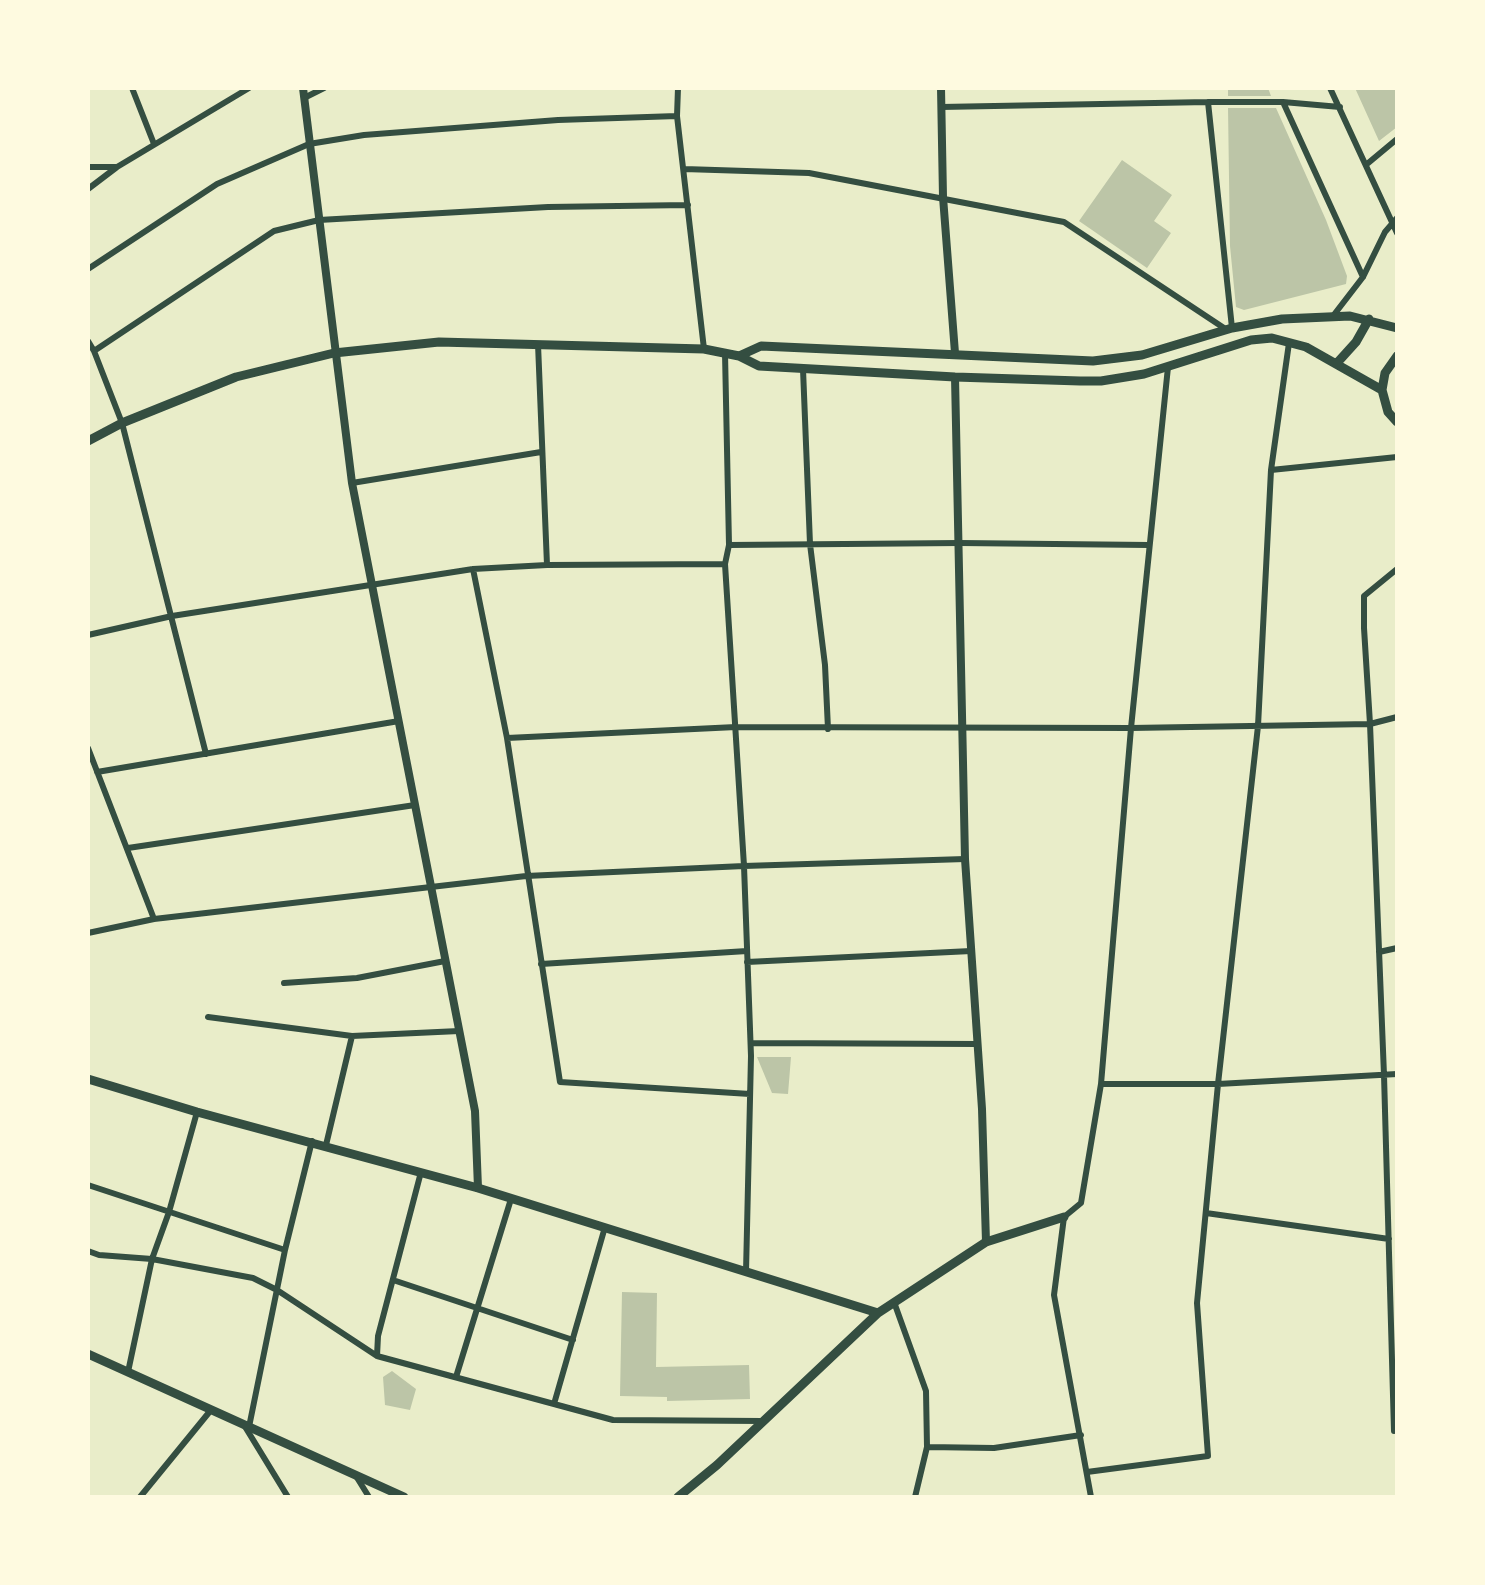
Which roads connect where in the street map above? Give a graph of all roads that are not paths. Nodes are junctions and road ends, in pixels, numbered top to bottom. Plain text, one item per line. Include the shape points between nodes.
1 (132, 88) edge
2 (249, 88) edge
3 (303, 88) edge
4 (324, 88) edge
5 (678, 88) edge
6 (941, 88) edge
7 (1330, 88) edge
8 (304, 98) junction
9 (1208, 102) junction
10 (1283, 102) junction
11 (941, 107) junction
12 (1340, 107) junction
13 (677, 116) junction
14 (1397, 139) edge
15 (154, 144) junction
16 (309, 144) junction
17 (1367, 164) junction
18 (88, 167) edge
19 (117, 167) junction
20 (684, 169) junction
21 (88, 189) edge
22 (943, 197) junction
23 (688, 205) junction
24 (319, 220) junction
25 (1395, 220) edge
26 (1397, 233) edge
27 (88, 269) edge
28 (1363, 277) junction
29 (1333, 316) junction
30 (1369, 319) junction
31 (1397, 328) edge
32 (1229, 329) junction
33 (88, 341) edge
34 (1290, 341) junction
35 (538, 343) junction
36 (704, 349) junction
37 (94, 351) junction
38 (725, 352) junction
39 (334, 353) junction
40 (955, 353) junction
41 (739, 356) junction
42 (1397, 356) edge
43 (1337, 363) junction
44 (1168, 367) junction
45 (803, 369) junction
46 (955, 377) junction
47 (1382, 390) junction
48 (1397, 422) edge
49 (122, 423) junction
50 (88, 441) edge
51 (541, 452) junction
52 (1397, 457) edge
53 (1271, 470) junction
54 (352, 483) junction
55 (960, 543) junction
56 (810, 544) junction
57 (729, 545) junction
58 (1149, 545) junction
59 (725, 564) junction
60 (547, 565) junction
61 (473, 569) junction
62 (1397, 569) edge
63 (372, 586) junction
64 (172, 616) junction
65 (88, 635) edge
66 (1397, 717) edge
67 (399, 721) junction
68 (1370, 724) junction
69 (1258, 726) junction
70 (736, 727) junction
71 (963, 728) junction
72 (1131, 728) junction
73 (828, 729) junction
74 (507, 738) junction
75 (88, 748) edge
76 (206, 754) junction
77 (97, 772) junction
78 (415, 805) junction
79 (128, 848) junction
80 (965, 859) junction
81 (744, 866) junction
82 (526, 876) junction
83 (432, 888) junction
84 (154, 919) junction
85 (88, 933) edge
86 (1397, 948) edge
87 (747, 951) junction
88 (971, 951) junction
89 (1379, 952) junction
90 (445, 961) junction
91 (747, 962) junction
92 (541, 964) junction
93 (284, 983) dead end
94 (208, 1017) dead end
95 (459, 1031) junction
96 (352, 1036) junction
97 (751, 1043) junction
98 (978, 1044) junction
99 (1397, 1074) edge
100 (1384, 1075) junction
101 (88, 1079) edge
102 (1101, 1084) junction
103 (1218, 1084) junction
104 (750, 1094) junction
105 (197, 1112) junction
106 (312, 1141) junction
107 (326, 1145) junction
108 (421, 1172) junction
109 (88, 1185) edge
110 (478, 1188) junction
111 (1388, 1197) junction
112 (1397, 1197) edge
113 (511, 1199) junction
114 (169, 1212) junction
115 (1206, 1213) junction
116 (1064, 1217) junction
117 (605, 1227) junction
118 (1389, 1239) junction
119 (986, 1242) junction
120 (285, 1250) junction
121 (88, 1251) edge
122 (152, 1259) junction
123 (746, 1272) junction
124 (393, 1280) junction
125 (277, 1290) junction
126 (894, 1302) junction
127 (478, 1308) junction
128 (878, 1313) junction
129 (573, 1340) junction
130 (88, 1354) edge
131 (377, 1356) junction
132 (128, 1372) junction
133 (456, 1377) junction
134 (554, 1404) junction
135 (211, 1410) junction
136 (762, 1421) junction
137 (247, 1426) junction
138 (1394, 1431) dead end
139 (1081, 1435) junction
140 (927, 1447) junction
141 (1087, 1472) junction
142 (356, 1475) junction
143 (140, 1497) edge
144 (288, 1497) edge
145 (369, 1497) edge
146 (404, 1497) edge
147 (678, 1497) edge
148 (915, 1497) edge
149 (1091, 1497) edge

1 - 15 street
2 - 15 street
3 - 8 street
4 - 8 street
5 - 13 street
6 - 11 street
7 - 12 street
8 - 16 street
9 - 10 street
9 - 11 street
9 - 32 street
10 - 12 street
10 - 28 street
11 - 22 street
12 - 17 street
13 - 16 street via 544,121
13 - 20 street
14 - 17 street
15 - 19 street
16 - 24 street
16 - 27 street via 217,184
17 - 25 street
18 - 19 street
19 - 21 street
20 - 22 street via 809,173
20 - 23 street
22 - 32 street via 1064,222
22 - 40 street
23 - 24 street
23 - 36 street
24 - 37 street via 274,231
24 - 39 street
25 - 26 street
25 - 28 street
28 - 29 street
29 - 30 main road
29 - 32 main road
30 - 31 main road
30 - 43 main road
32 - 40 main road via 1120,359
33 - 37 street
34 - 43 main road
34 - 44 main road via 1251,340
34 - 53 street
35 - 36 main road
35 - 39 main road via 439,342
35 - 51 street
36 - 38 main road
37 - 49 street
38 - 41 main road
38 - 57 street
39 - 49 main road via 236,377
39 - 54 street
40 - 41 main road via 761,346
41 - 45 main road via 759,366
42 - 47 main road via 1385,373
43 - 47 main road
44 - 46 main road via 1101,381
44 - 58 street
45 - 46 main road
45 - 56 street
46 - 55 street
47 - 48 main road
49 - 50 main road
49 - 64 street
51 - 54 street
51 - 60 street
52 - 53 street
53 - 69 street
54 - 63 street
55 - 56 street
55 - 58 street
55 - 71 street
56 - 57 street
56 - 73 street
57 - 59 street
58 - 72 street
59 - 60 street
59 - 70 street
60 - 61 street
61 - 63 street
61 - 74 street
62 - 68 street via 1364,596
63 - 64 street
63 - 67 street
64 - 65 street
64 - 76 street
66 - 68 street
67 - 76 street
67 - 78 street
68 - 69 street
68 - 89 street
69 - 72 street
69 - 103 street
70 - 73 street
70 - 74 street
70 - 81 street
71 - 72 street
71 - 73 street
71 - 80 street
72 - 102 street
74 - 82 street
75 - 77 street
76 - 77 street
77 - 79 street
78 - 79 street
78 - 83 street
79 - 84 street
80 - 81 street
80 - 88 street
81 - 82 street
81 - 87 street
82 - 83 street
82 - 92 street
83 - 84 street
83 - 90 street
84 - 85 street
86 - 89 street
87 - 91 street
87 - 92 street
88 - 91 street
88 - 98 street
89 - 100 street
90 - 93 street via 357,978
90 - 95 street
91 - 97 street
92 - 104 street via 560,1082
94 - 96 street
95 - 96 street
95 - 110 street via 475,1111
96 - 107 street
97 - 98 street
97 - 104 street
98 - 119 street
99 - 100 street
100 - 103 street
100 - 111 street
101 - 105 main road
102 - 103 street
102 - 116 street via 1081,1203
103 - 115 street
104 - 123 street
105 - 106 main road
105 - 114 street
106 - 107 main road
106 - 120 street
107 - 108 main road
108 - 110 main road
108 - 124 street
109 - 114 street
110 - 113 main road
111 - 112 street
111 - 118 street
113 - 117 main road
113 - 127 street
114 - 120 street
114 - 122 street
115 - 118 street
115 - 141 street via 1197,1303 1208,1456
116 - 119 main road
116 - 139 street via 1054,1295
117 - 123 main road
117 - 129 street
118 - 138 street
119 - 126 main road
120 - 125 street
121 - 122 street
122 - 125 street via 253,1278
122 - 132 street
123 - 128 main road
124 - 127 street
124 - 131 street
125 - 131 street
125 - 137 street
126 - 128 main road
126 - 140 street via 926,1391
127 - 129 street
127 - 133 street
128 - 136 main road
129 - 134 street
130 - 132 main road
131 - 133 street
132 - 135 main road
133 - 134 street
134 - 136 street via 613,1420
135 - 137 main road
135 - 143 street
136 - 147 main road
137 - 142 main road
137 - 144 street
139 - 140 street via 994,1448
139 - 141 street
140 - 148 street
141 - 149 street
142 - 145 street
142 - 146 main road

